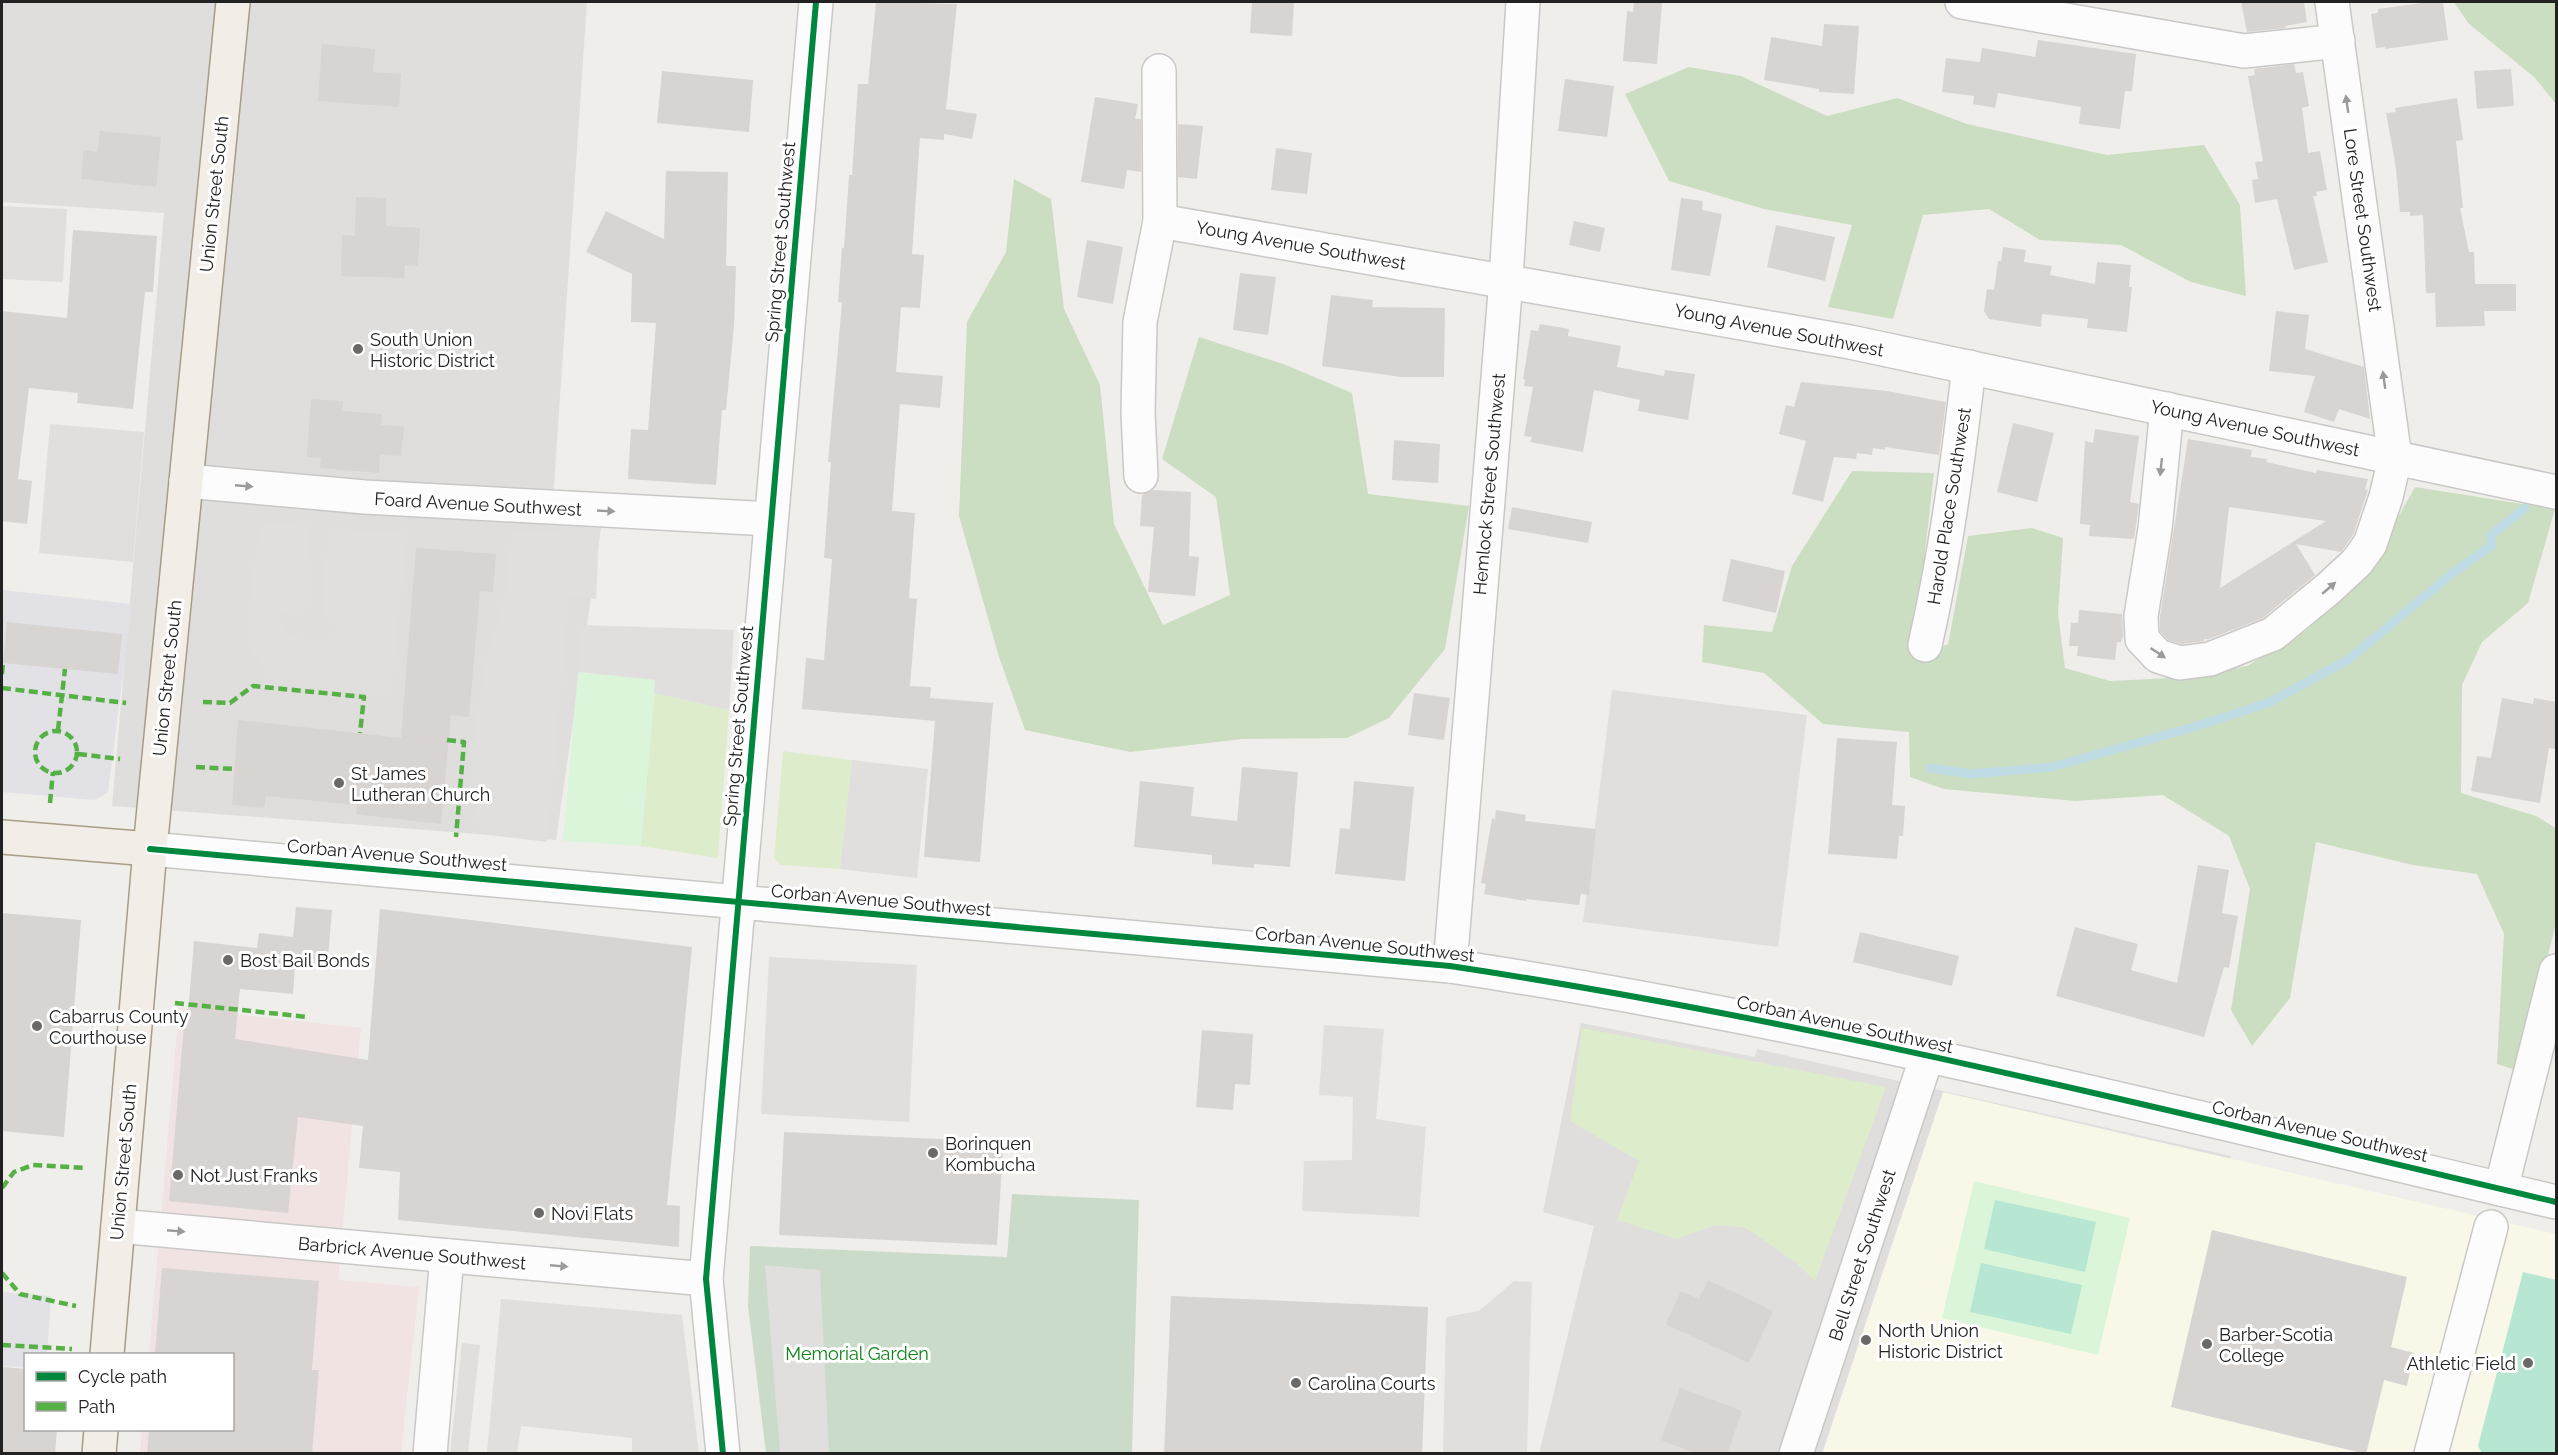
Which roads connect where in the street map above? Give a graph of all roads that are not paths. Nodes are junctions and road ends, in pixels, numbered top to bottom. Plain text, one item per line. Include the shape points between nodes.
1 (233, 2) edge
2 (816, 2) edge
3 (1523, 2) edge
4 (1962, 2) edge
5 (2332, 2) edge
6 (2338, 41) junction
7 (1159, 71) dead end
8 (1160, 221) junction
9 (1506, 280) junction
10 (1969, 367) junction
11 (2167, 409) junction
12 (2394, 448) junction
13 (1141, 476) dead end
14 (186, 481) junction
15 (2556, 492) edge
16 (771, 519) junction
17 (1925, 645) dead end
18 (2, 837) edge
19 (150, 849) junction
20 (739, 902) junction
21 (1450, 966) junction
22 (2556, 971) edge
23 (1927, 1056) junction
24 (2501, 1189) junction
25 (2556, 1202) edge
26 (118, 1226) junction
27 (2491, 1227) dead end
28 (447, 1256) junction
29 (706, 1279) junction
30 (107, 1353) edge
31 (101, 1431) edge
32 (99, 1454) edge
33 (430, 1454) edge
34 (723, 1454) edge
35 (1796, 1454) edge
36 (2431, 1454) edge

1 - 14 main road, Union Street South
2 - 16 street, Spring Street Southwest
3 - 9 street, Hemlock Street Southwest
4 - 6 street via 2244,51
5 - 6 street, Lore Street Southwest
12 -> 6 street, Lore Street Southwest
7 - 8 street
8 - 9 street, Young Avenue Southwest
8 - 13 street via 1140,322
9 - 10 street, Young Avenue Southwest
9 - 21 street, Hemlock Street Southwest
10 - 11 street, Young Avenue Southwest
10 - 17 street, Harold Place Southwest via 1953,502
11 - 12 street, Young Avenue Southwest
11 -> 12 street via 2155,529 2141,616 2142,639 2158,656 2180,663 2211,659 2272,634 2357,562 2370,544 2386,497
12 - 15 street, Young Avenue Southwest
14 -> 16 street, Foard Avenue Southwest via 365,497
14 - 19 main road, Union Street South
16 - 20 street, Spring Street Southwest
18 - 19 main road
19 - 20 street, Corban Avenue Southwest
19 - 26 main road, Union Street South
20 - 21 street, Corban Avenue Southwest
20 - 29 street, Spring Street Southwest
21 - 23 street, Corban Avenue Southwest via 1634,996
22 - 24 street
23 - 24 street, Corban Avenue Southwest
23 - 35 street, Bell Street Southwest
24 - 25 street, Corban Avenue Southwest
26 -> 28 street, Barbrick Avenue Southwest
26 - 30 main road, Union Street South
27 - 36 street
28 -> 29 street, Barbrick Avenue Southwest
28 - 33 street
29 - 34 street, Spring Street Southwest
31 - 32 main road

